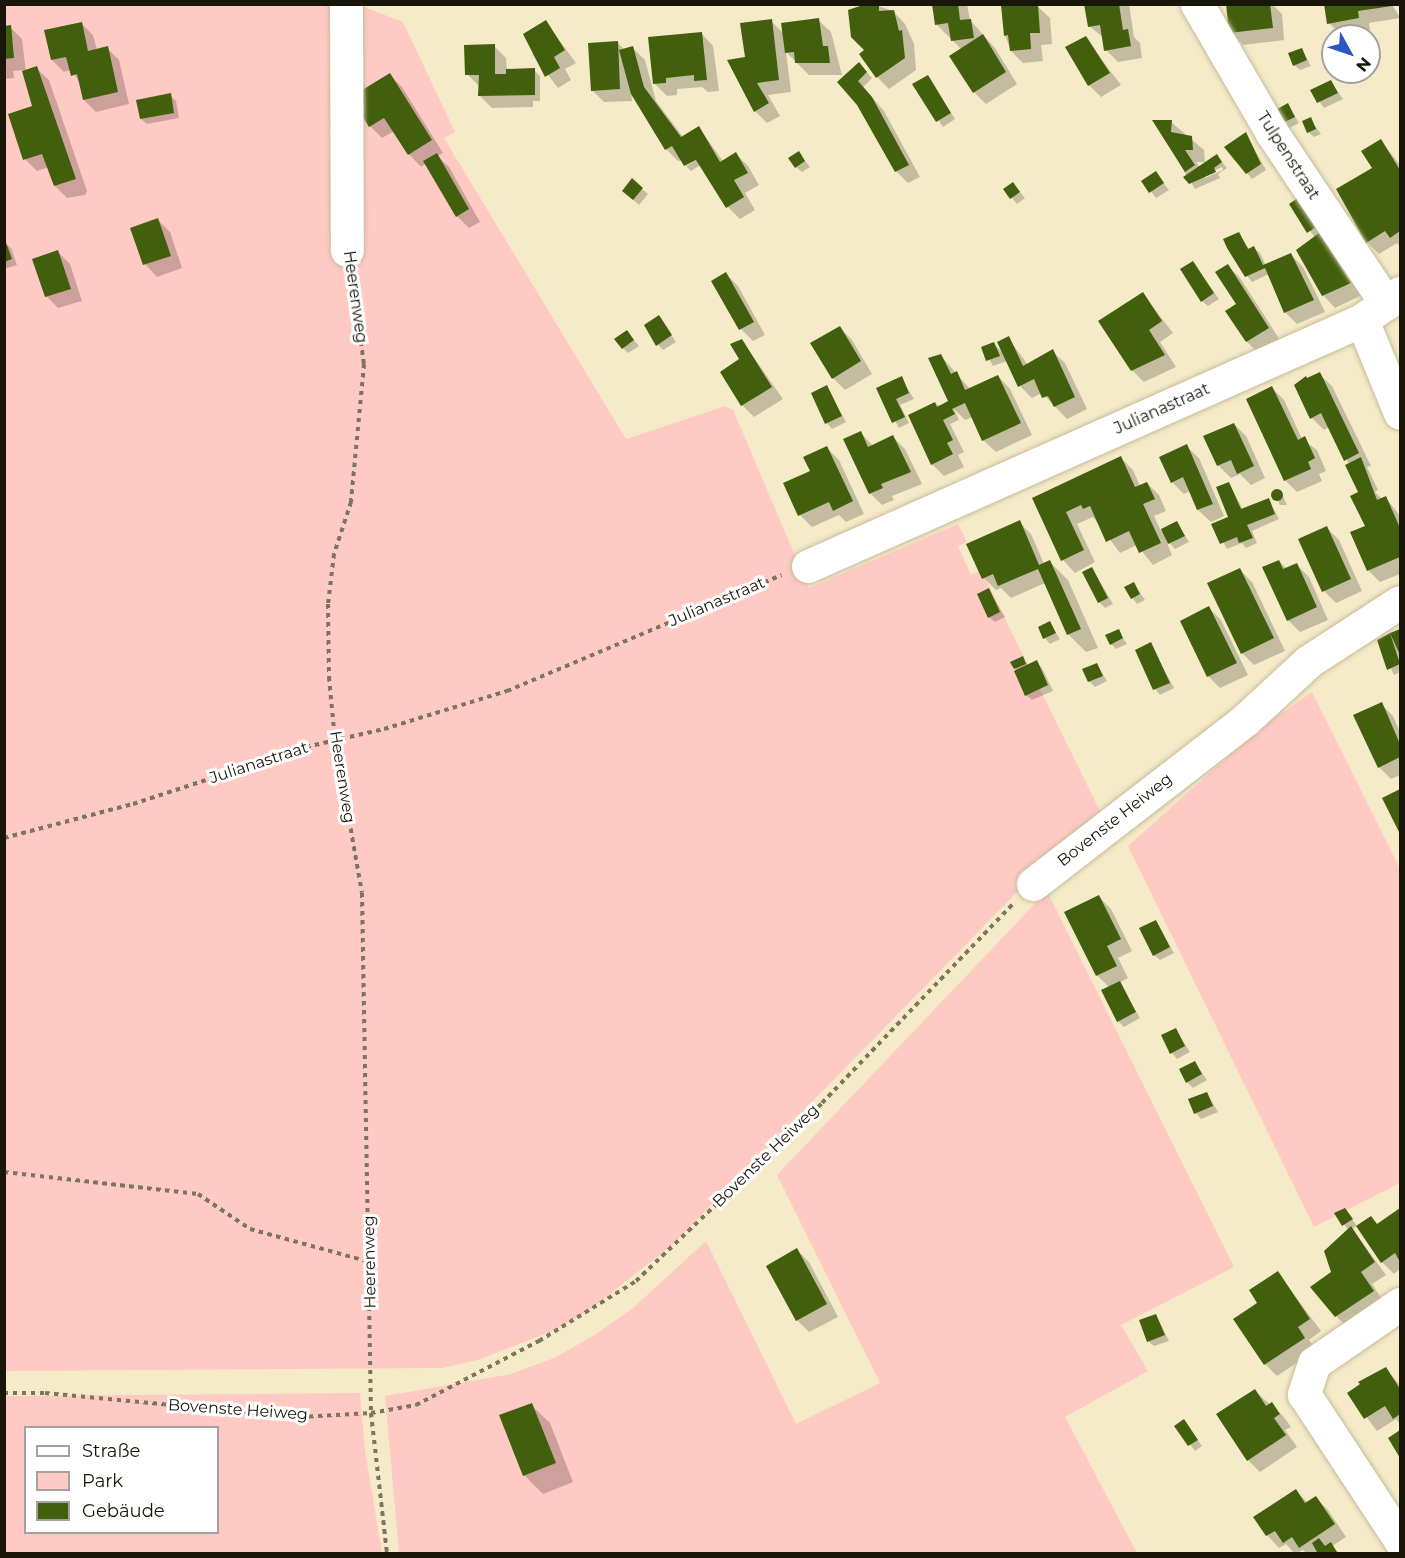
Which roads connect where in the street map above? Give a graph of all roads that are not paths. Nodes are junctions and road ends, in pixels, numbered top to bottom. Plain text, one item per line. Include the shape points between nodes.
1 (346, 4) edge
2 (1197, 4) edge
3 (347, 250) road end
4 (1383, 305) edge
5 (1401, 413) edge
6 (808, 566) road end
7 (1401, 602) edge
8 (1033, 884) road end
9 (1401, 1304) edge
10 (1401, 1540) edge

1 - 3 street, Heerenweg
2 - 4 street, Tulpenstraat via 1272,133
4 - 5 street, Tulpenstraat
4 - 6 street, Julianastraat
7 - 8 street, Bovenste Heiweg via 1309,662 1245,720
9 - 10 street via 1314,1363 1304,1394

